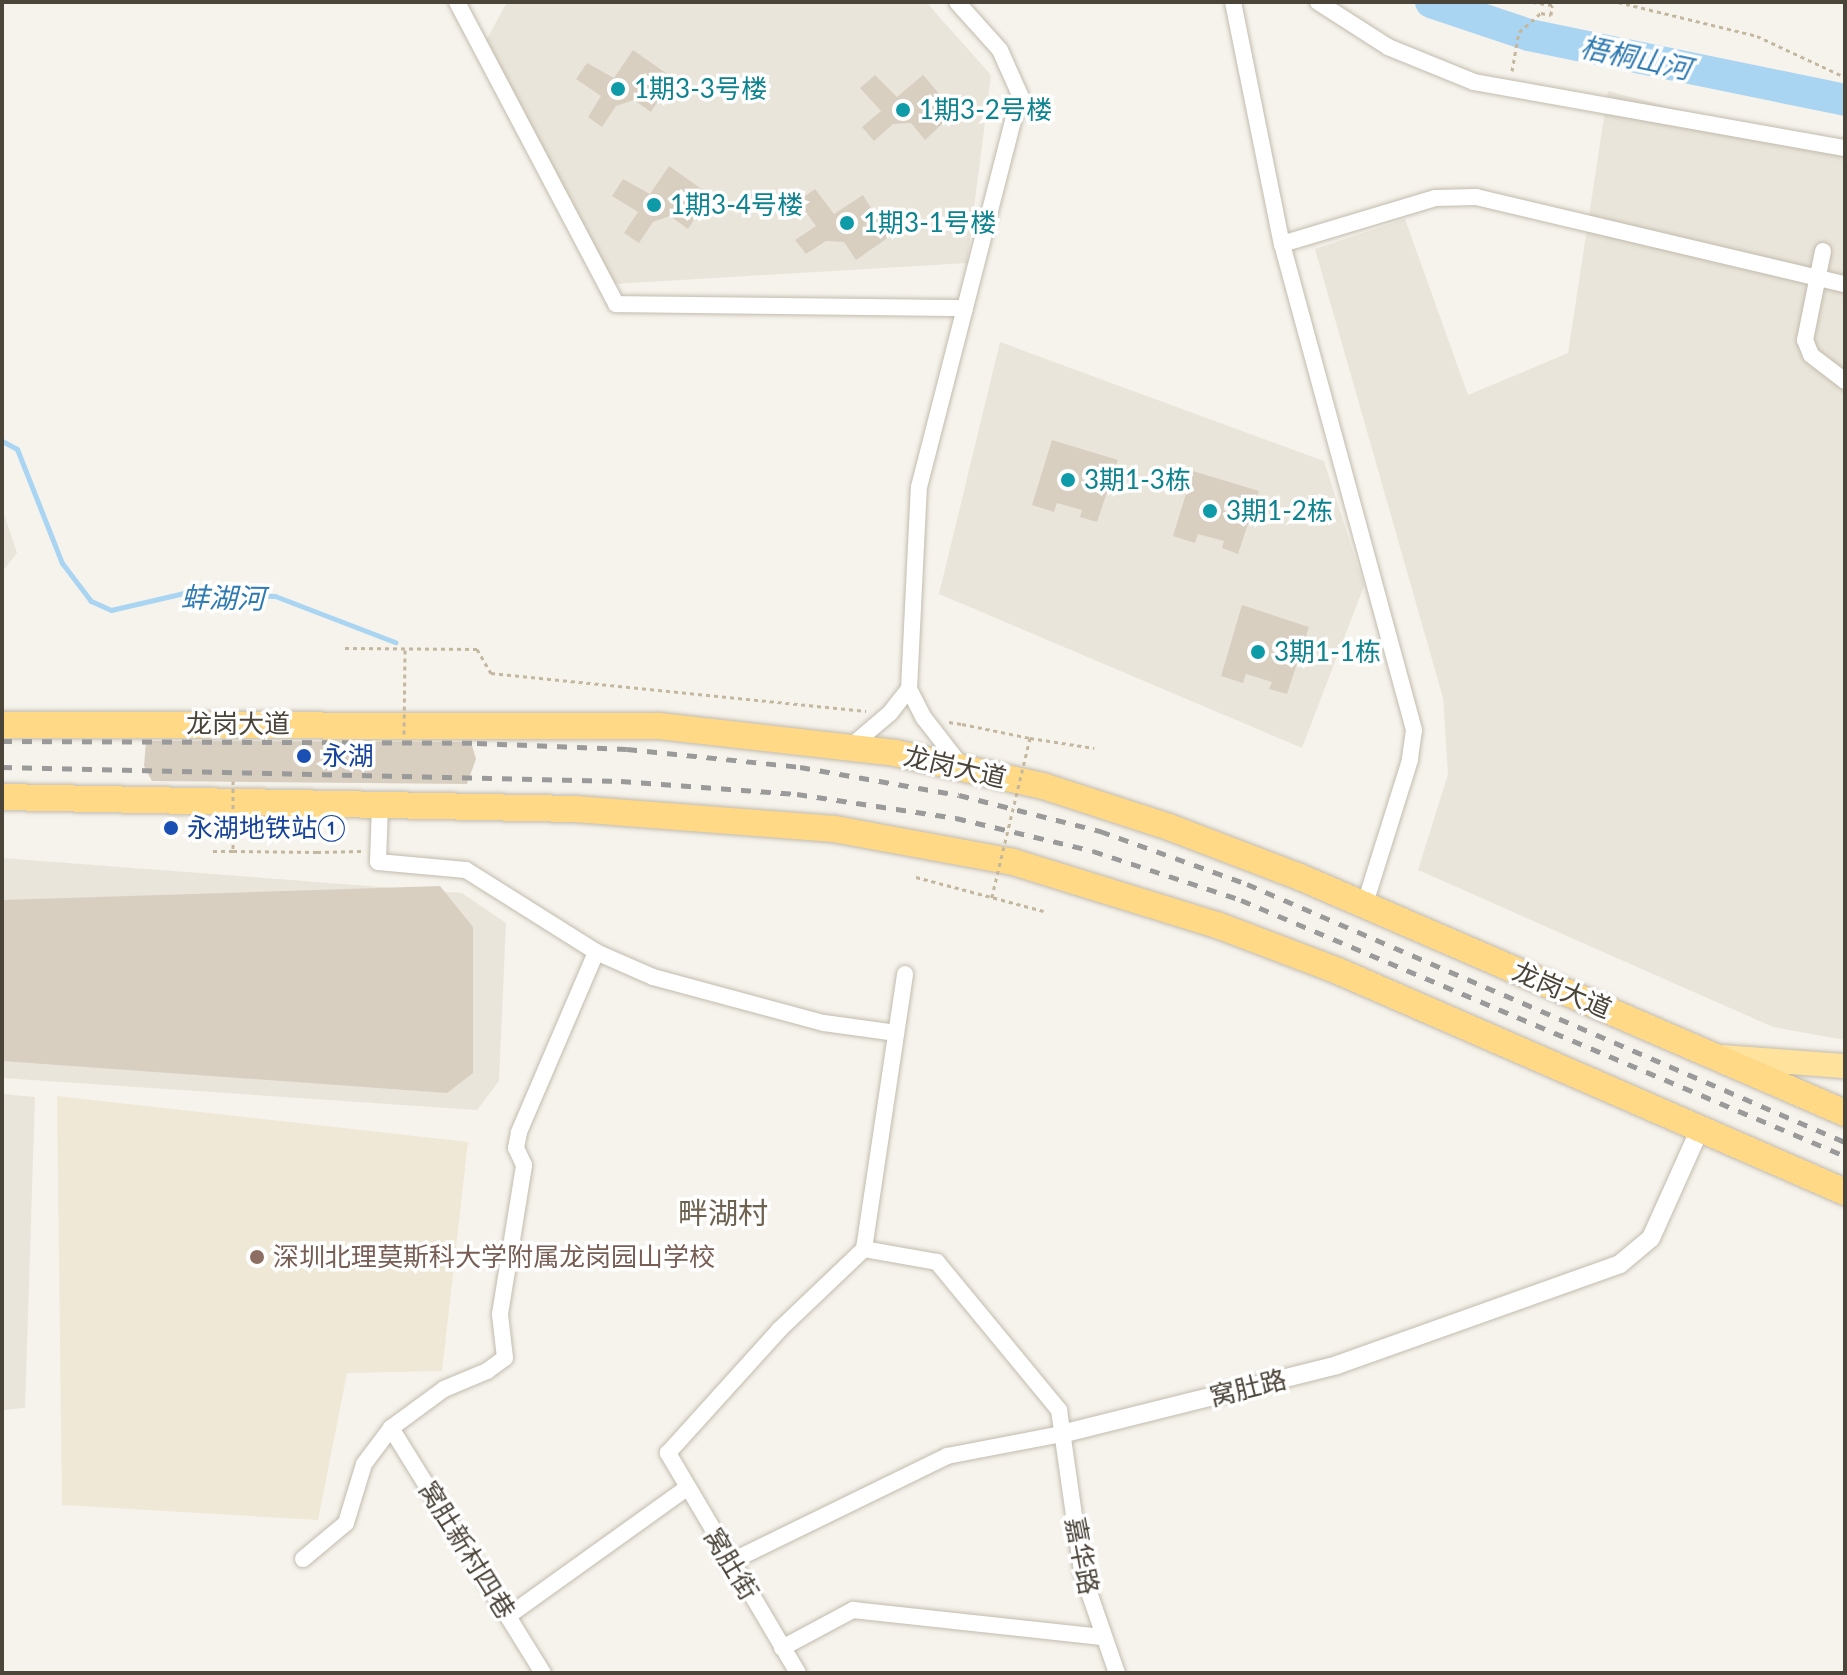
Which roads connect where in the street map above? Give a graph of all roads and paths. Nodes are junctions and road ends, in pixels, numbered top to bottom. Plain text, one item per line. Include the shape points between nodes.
1 (457, 2) edge
2 (957, 2) edge
3 (1233, 2) edge
4 (1318, 2) edge
5 (1533, 2) edge
6 (1618, 2) edge
7 (1514, 52) dead end
8 (1845, 77) edge
9 (1845, 148) edge
10 (1282, 244) junction
11 (1823, 251) dead end
12 (1817, 277) junction
13 (1845, 284) edge
14 (965, 308) junction
15 (1845, 381) edge
16 (345, 648) dead end
17 (405, 649) junction
18 (909, 689) junction
19 (890, 713) junction
20 (924, 718) junction
21 (2, 725) edge
22 (404, 734) dead end
23 (1030, 738) junction
24 (850, 747) junction
25 (1094, 748) dead end
26 (963, 768) junction
27 (233, 781) dead end
28 (2, 797) edge
29 (380, 805) junction
30 (213, 851) dead end
31 (233, 851) junction
32 (379, 851) junction
33 (916, 877) dead end
34 (991, 900) junction
35 (1365, 904) junction
36 (1044, 911) dead end
37 (596, 952) junction
38 (905, 974) dead end
39 (896, 1033) junction
40 (1718, 1057) junction
41 (1845, 1066) edge
42 (1845, 1113) edge
43 (1700, 1129) junction
44 (1845, 1192) edge
45 (864, 1249) junction
46 (391, 1428) junction
47 (1061, 1434) junction
48 (687, 1488) junction
49 (303, 1559) dead end
50 (728, 1563) junction
51 (508, 1616) junction
52 (1100, 1637) junction
53 (782, 1648) junction
54 (543, 1673) edge
55 (798, 1673) edge
56 (1117, 1673) edge

1 - 14 street via 616,304
2 - 14 street via 1000,50 1020,95
3 - 10 street
4 - 9 street via 1388,47 1474,82
5 - 7 path via 1552,5 1551,15 1541,13 1524,26
6 - 8 path via 1757,36 1820,70
10 - 12 street via 1435,198 1476,197
10 - 35 street via 1414,730 1410,760
11 - 12 street
12 - 13 street
12 - 15 street via 1805,340 1811,355
14 - 18 street via 919,487
16 - 17 path
17 - 19 path via 477,649 491,673
17 - 22 path, bridge
18 - 19 street
18 - 20 street
19 - 24 street
20 - 23 path, bridge
20 - 26 street
21 - 24 highway, 龙岗大道 via 659,726
23 - 25 path
23 - 34 path, bridge
24 - 26 highway, 龙岗大道
26 - 35 highway, 龙岗大道 via 1043,786 1169,827
27 - 31 path, bridge
28 - 29 highway
29 - 32 street
29 - 43 highway via 575,809 834,829 1013,862 1217,925 1338,971
30 - 31 path
31 - 32 path, bridge
32 - 37 street via 378,862 466,870
33 - 34 path
34 - 36 path
35 - 40 highway, 龙岗大道
37 - 39 street via 653,977 824,1023
37 - 46 street via 519,1132 516,1148 524,1165 500,1314 505,1358 444,1389
38 - 39 street
39 - 45 street
40 - 41 main road
40 - 42 highway, 龙岗大道
43 - 44 highway
43 - 47 street, 窝肚路 via 1651,1238 1620,1264 1337,1365
45 - 47 street, 嘉华路 via 937,1262 1059,1410
45 - 48 street, 窝肚街 via 779,1330 668,1453
46 - 49 street via 364,1464 346,1523
46 - 51 street, 窝肚新村四巷
47 - 50 street, 窝肚路 via 947,1456
47 - 52 street, 嘉华路 via 1082,1572
48 - 50 street, 窝肚街
48 - 51 street
50 - 53 street, 窝肚街
51 - 54 street, 窝肚新村四巷
52 - 53 street via 853,1610
52 - 56 street, 嘉华路
53 - 55 street, 窝肚街

